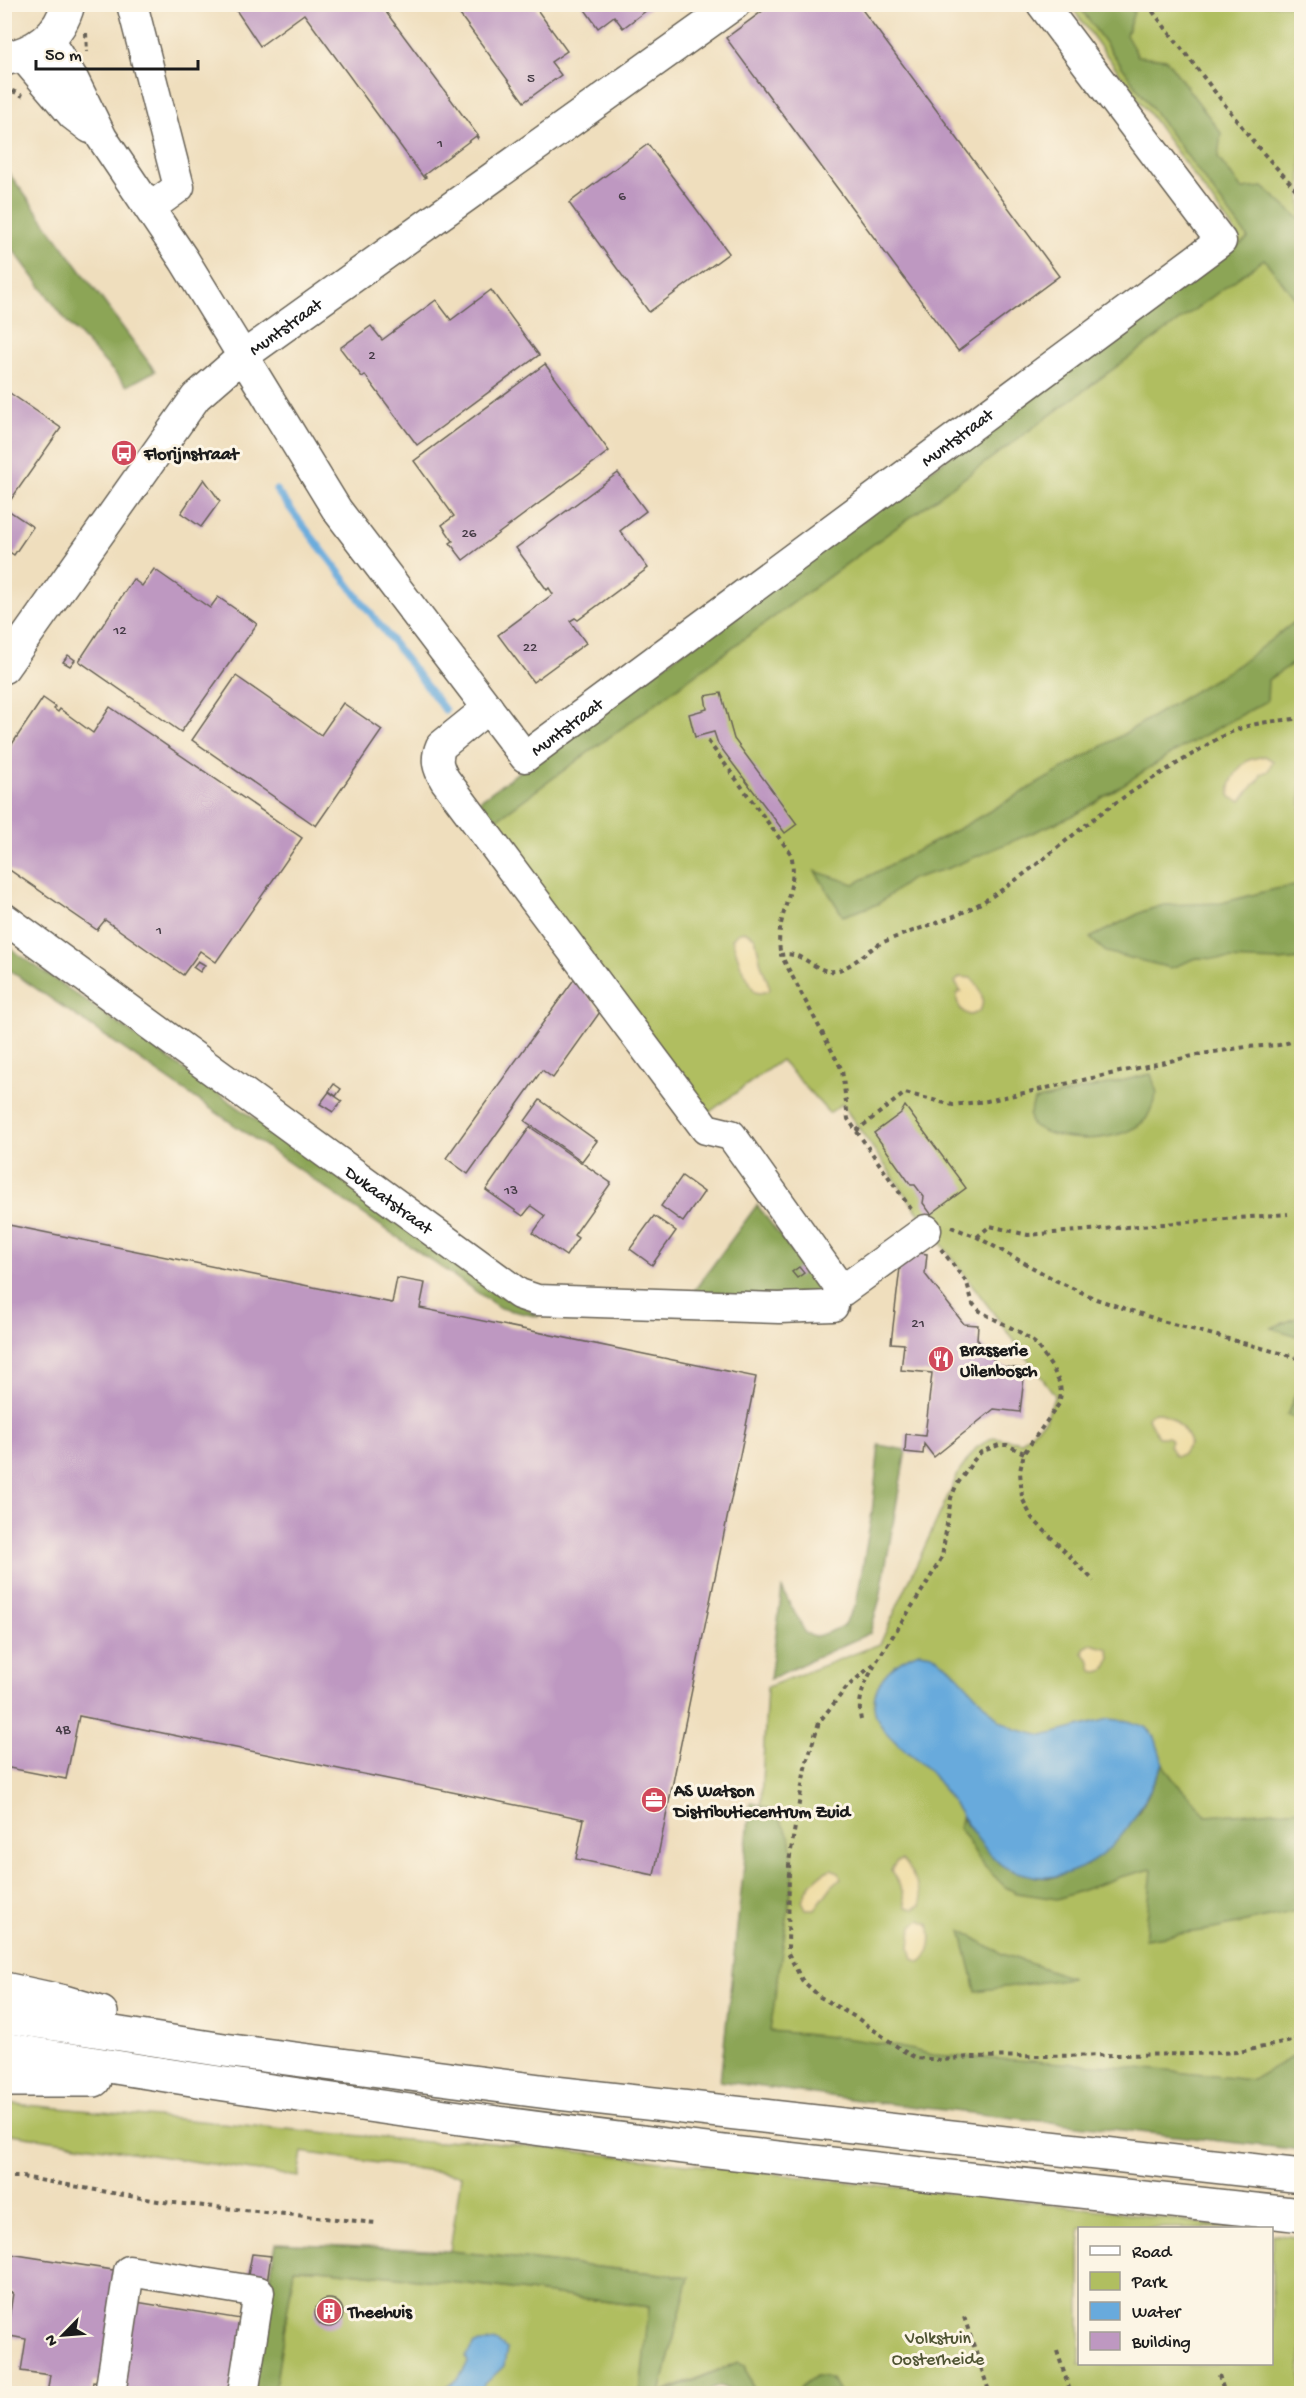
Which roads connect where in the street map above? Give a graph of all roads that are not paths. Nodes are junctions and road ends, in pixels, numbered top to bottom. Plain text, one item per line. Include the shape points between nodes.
1 (68, 4) edge
2 (132, 4) edge
3 (735, 4) edge
4 (1042, 4) edge
5 (25, 51) edge
6 (150, 208) junction
7 (242, 357) junction
8 (4, 668) edge
9 (488, 708) junction
10 (4, 918) edge
11 (926, 1230) road end
12 (833, 1306) dead end
13 (4, 1989) edge
14 (4, 2016) edge
15 (4, 2049) edge
16 (224, 2050) junction
17 (4, 2080) edge
18 (189, 2080) junction
19 (1302, 2176) edge
20 (1302, 2215) edge
21 (110, 2394) edge
22 (243, 2394) edge

1 - 5 main road via 59,25
2 - 6 street via 178,187
3 - 7 street, Muntstraat
4 - 9 street, Muntstraat via 1221,242 525,757
5 - 6 street via 73,115 102,138
6 - 7 street
7 - 8 street via 196,397
7 - 9 street, Muntstraat via 337,510
9 - 11 street via 445,741 438,753 437,766 706,1129 731,1136 842,1291
10 - 12 street, Dukaatstraat via 519,1294 560,1301
13 - 16 main road via 64,2002
14 - 16 main road
15 - 18 main road
16 - 19 main road via 556,2093
17 - 18 main road
18 - 20 main road via 677,2146
21 - 22 street via 129,2271 259,2292

